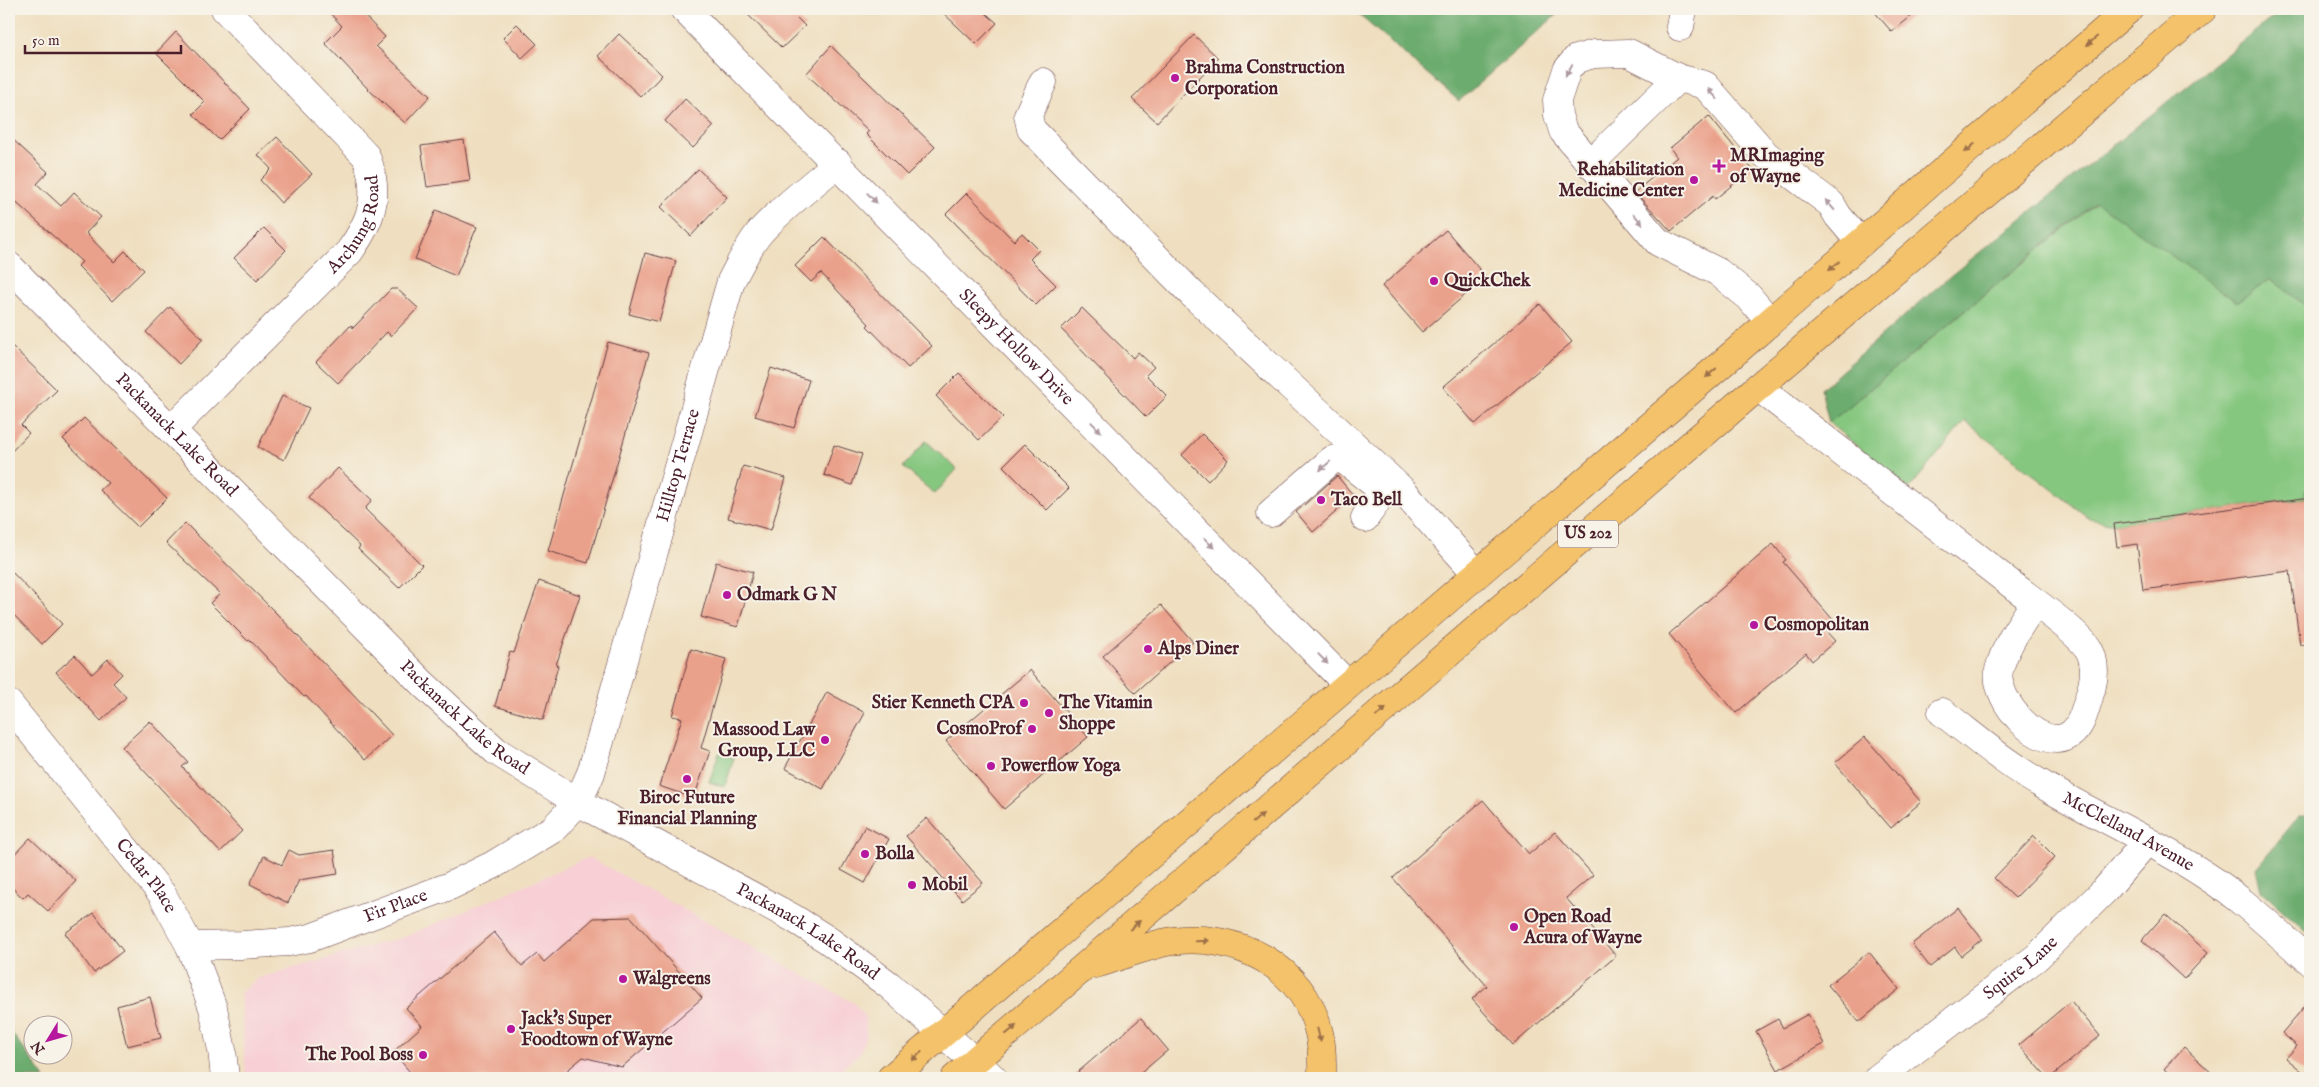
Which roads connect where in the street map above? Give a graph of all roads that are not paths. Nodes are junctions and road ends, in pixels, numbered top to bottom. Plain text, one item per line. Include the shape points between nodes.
1 (225, 9) edge
2 (684, 9) edge
3 (2129, 9) edge
4 (2203, 9) edge
5 (1678, 78) junction
6 (1043, 82) dead end
7 (838, 163) junction
8 (1590, 164) junction
9 (1860, 243) junction
10 (9, 266) edge
11 (1770, 322) junction
12 (1758, 387) junction
13 (172, 430) junction
14 (1271, 513) dead end
15 (1364, 518) dead end
16 (1478, 574) junction
17 (2035, 603) junction
18 (1348, 685) junction
19 (9, 704) edge
20 (1942, 712) dead end
21 (578, 802) junction
22 (2147, 841) junction
23 (190, 946) junction
24 (2310, 961) edge
25 (1087, 966) junction
26 (943, 1033) junction
27 (974, 1073) edge
28 (225, 1078) edge
29 (891, 1078) edge
30 (1322, 1078) edge
31 (1878, 1078) edge

1 - 13 street, Archung Road via 366,156 373,173 374,193 368,220 349,252
2 - 7 street, Sleepy Hollow Drive
3 -> 9 highway, US 202
4 - 12 highway, US 202
5 - 8 street
5 -> 8 street via 1629,54 1594,54 1576,59 1567,70 1557,100 1558,115 1563,131
9 -> 5 street via 1831,204 1766,155 1705,85
6 - 16 street via 1028,115 1031,129 1192,294 1403,491
7 -> 18 street, Sleepy Hollow Drive
7 - 21 street, Hilltop Terrace via 761,232 731,281 591,773
8 -> 11 street via 1658,242 1718,272 1749,297
9 -> 11 highway, US 202
10 - 13 street, Packanack Lake Road
11 -> 16 highway, US 202
12 - 17 street
25 -> 12 highway, US 202
13 - 21 street, Packanack Lake Road via 469,727 496,751
15 -> 14 street via 1380,490 1338,459 1332,460
16 - 18 highway, US 202
17 - 17 street via 2081,640 2094,659 2094,681 2082,719 2070,735 2054,738 2033,731 2011,711 2000,692 1999,670 2016,631
18 - 26 highway, US 202
19 - 23 street, Cedar Place via 162,894
20 - 22 street, McClelland Avenue via 2042,785
21 - 23 street, Fir Place via 553,829 492,865 450,886 336,930 289,942
21 - 26 street, Packanack Lake Road via 828,940 889,985
22 - 24 street, McClelland Avenue via 2233,894
22 - 31 street, Squire Lane via 2105,890 2036,957
23 - 28 street, Cedar Place via 213,1008
27 -> 25 highway, US 202
25 -> 30 highway via 1172,941 1212,940 1246,948 1277,967 1302,996 1319,1030
26 - 27 street, Packanack Lake Road
26 -> 29 highway, US 202

